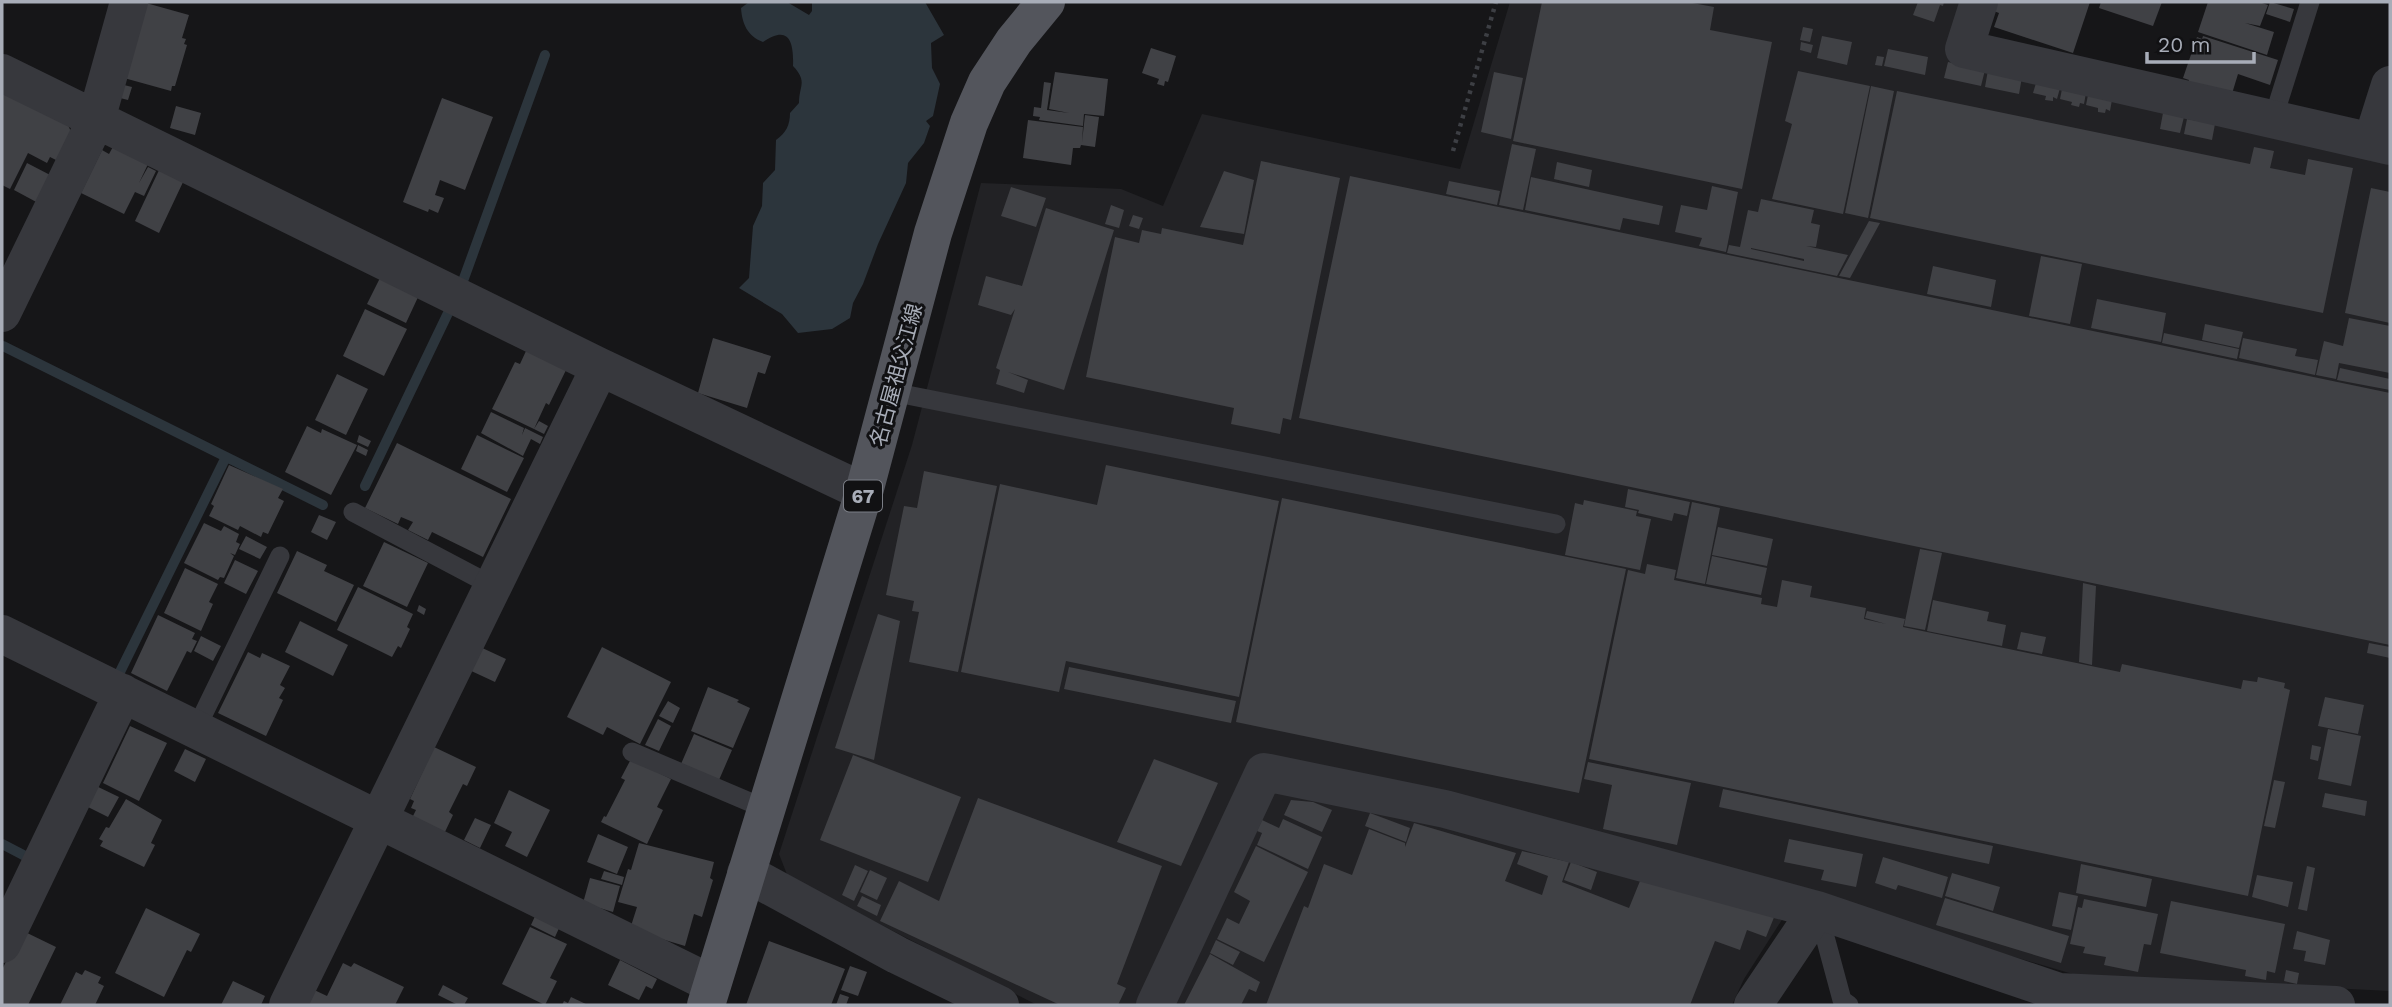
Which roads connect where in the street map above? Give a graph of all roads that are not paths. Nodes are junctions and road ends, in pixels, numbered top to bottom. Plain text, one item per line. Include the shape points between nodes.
1 (130, 2) edge
2 (1045, 2) edge
3 (1979, 2) edge
4 (2310, 2) edge
5 (2, 73) edge
6 (2390, 85) edge
7 (2273, 119) junction
8 (96, 120) junction
9 (2381, 144) edge
10 (2, 313) edge
11 (600, 367) junction
12 (892, 392) junction
13 (864, 492) junction
14 (353, 512) dead end
15 (1556, 524) dead end
16 (280, 556) dead end
17 (493, 586) junction
18 (2, 634) edge
19 (123, 694) junction
20 (196, 729) junction
21 (632, 752) dead end
22 (766, 809) junction
23 (379, 819) junction
24 (746, 873) junction
25 (1817, 910) junction
26 (2, 944) edge
27 (708, 997) edge
28 (2059, 998) edge
29 (288, 1005) edge
30 (1000, 1005) edge
31 (1155, 1005) edge
32 (1753, 1005) edge
33 (1849, 1005) edge
34 (2336, 1005) edge

1 - 8 street
2 - 12 main road, 名古屋祖父江線 / 67 via 987,82 969,123 933,233
3 - 7 street via 1965,49
4 - 7 lane
5 - 8 street
6 - 9 street
7 - 9 street
8 - 10 street
8 - 11 street
11 - 13 street
11 - 17 street
12 - 13 main road, 名古屋祖父江線 / 67
12 - 15 lane
13 - 22 main road, 名古屋祖父江線 / 67
14 - 17 lane
16 - 20 lane
17 - 23 street
18 - 19 street
19 - 20 street
19 - 26 street
20 - 23 street
21 - 22 lane
22 - 24 main road, 名古屋祖父江線 / 67
23 - 27 street
23 - 29 street
24 - 27 main road, 名古屋祖父江線 / 67
24 - 30 street via 897,956
25 - 28 street
25 - 31 street via 1445,809 1264,772
25 - 32 street
25 - 33 lane via 1842,1000
28 - 34 street

